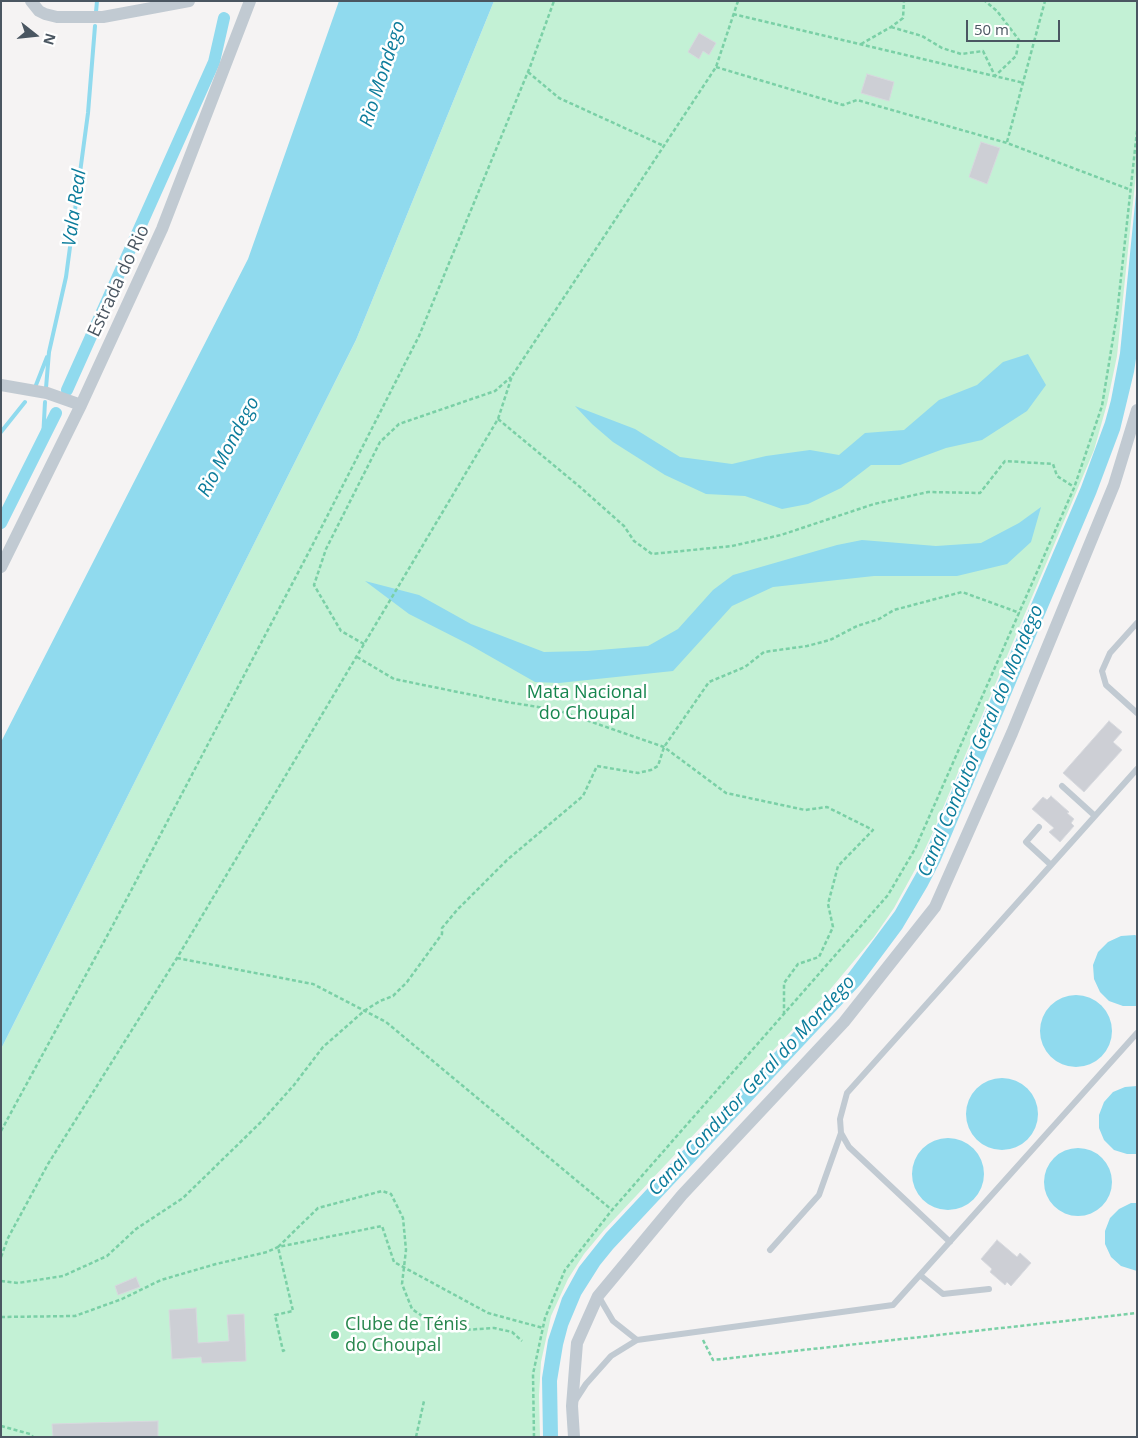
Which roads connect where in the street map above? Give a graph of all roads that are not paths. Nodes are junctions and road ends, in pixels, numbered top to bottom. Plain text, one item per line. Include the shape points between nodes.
1 (31, 1) edge
2 (189, 1) edge
3 (250, 1) edge
4 (1, 384) edge
5 (81, 405) junction
6 (1137, 410) edge
7 (1132, 444) edge
8 (1, 567) edge
9 (1137, 623) edge
10 (1137, 713) edge
11 (1137, 769) edge
12 (1062, 786) dead end
13 (1095, 816) junction
14 (1039, 827) dead end
15 (1051, 865) junction
16 (1137, 1034) edge
17 (840, 1133) junction
18 (950, 1242) junction
19 (770, 1250) dead end
20 (920, 1275) junction
21 (989, 1289) dead end
22 (598, 1296) junction
23 (637, 1340) junction
24 (572, 1406) junction
25 (574, 1437) edge

1 - 2 street via 39,11 57,17 103,17
3 - 5 street, Estrada do Rio via 162,229
4 - 5 street via 47,393
5 - 8 street, Estrada do Rio
6 - 7 street
7 - 22 street via 1012,733 935,907 844,1022 682,1195
9 - 10 lane via 1110,653 1102,671 1106,685
11 - 13 lane
12 - 13 lane
13 - 15 lane
14 - 15 lane via 1026,842
15 - 17 lane via 847,1094
16 - 18 lane
17 - 18 lane via 849,1147
17 - 19 lane via 819,1195
18 - 20 lane
20 - 21 lane via 943,1294
20 - 23 lane via 893,1305
22 - 23 lane via 613,1321
22 - 24 street via 577,1343
23 - 24 lane via 611,1356
24 - 25 street

